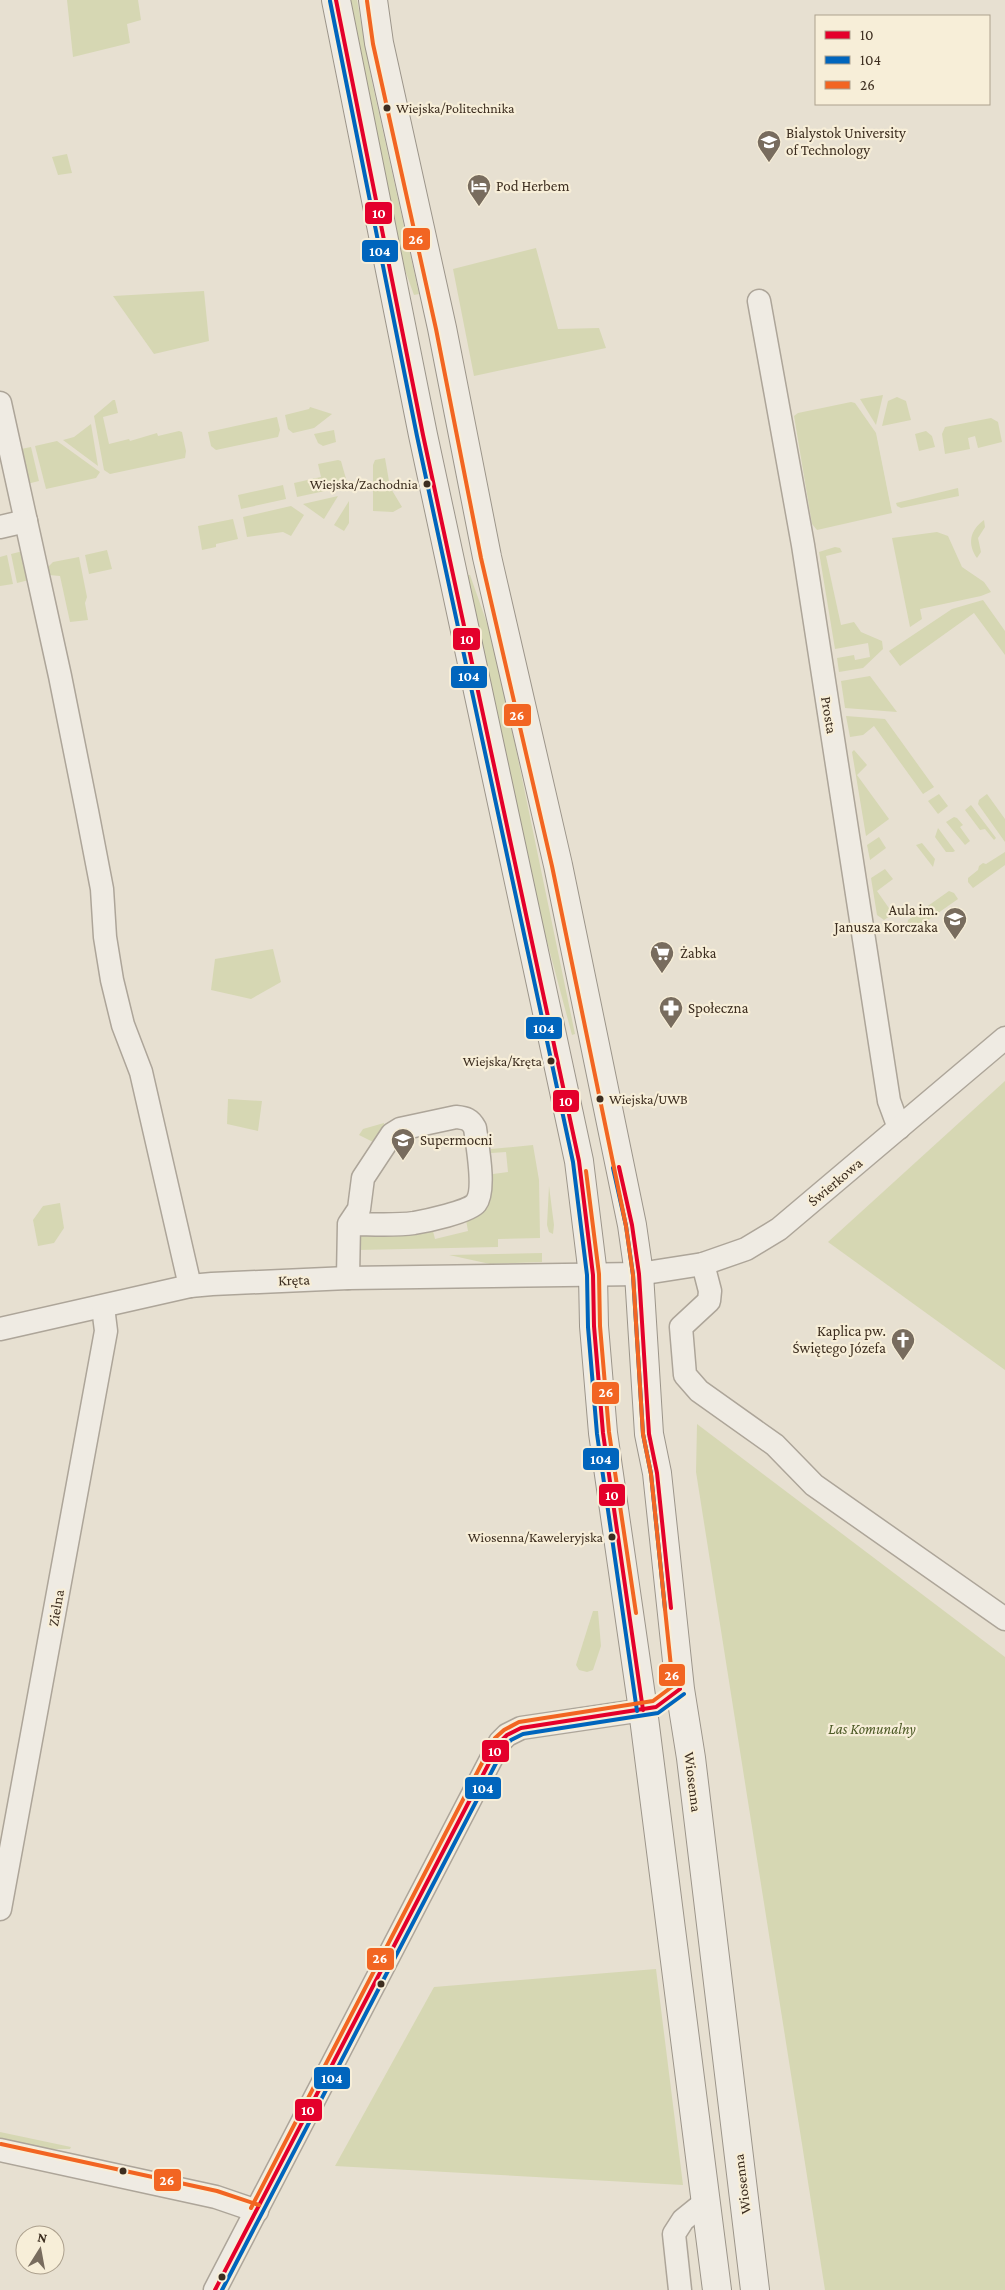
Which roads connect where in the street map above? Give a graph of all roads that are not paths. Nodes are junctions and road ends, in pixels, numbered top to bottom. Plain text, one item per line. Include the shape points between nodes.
1 (336, 0) edge
2 (373, 0) edge
3 (759, 301) dead end
4 (442, 328) junction
5 (404, 340) junction
6 (0, 403) edge
7 (461, 427) junction
8 (423, 435) junction
9 (26, 521) junction
10 (0, 527) edge
11 (1005, 1038) edge
12 (899, 1128) junction
13 (617, 1155) junction
14 (579, 1161) junction
15 (348, 1224) junction
16 (703, 1264) junction
17 (639, 1274) junction
18 (593, 1275) junction
19 (348, 1278) junction
20 (190, 1286) junction
21 (103, 1307) junction
22 (0, 1329) edge
23 (1005, 1620) edge
24 (644, 1710) junction
25 (0, 1909) edge
26 (0, 2150) edge
27 (704, 2204) junction
28 (257, 2211) junction
29 (216, 2290) edge
30 (680, 2290) edge
31 (716, 2290) edge
32 (755, 2290) edge

1 - 5 main road
2 - 4 main road, Wiosenna via 405,166
3 - 12 street, Prosta via 802,545 889,1101
4 - 5 main road via 441,341 432,350 412,350
4 - 7 main road, Wiosenna
5 - 8 main road
6 - 9 street
7 - 8 main road
7 - 13 main road, Wiosenna via 487,557 558,866
8 - 14 main road
9 - 10 street
9 - 20 street via 100,879 112,980 123,1025 141,1072
11 - 12 street, Świerkowa
12 - 16 street, Świerkowa via 779,1230 746,1249
13 - 14 main road
13 - 17 main road, Wiosenna
14 - 18 main road
15 - 15 street via 359,1209 363,1178 392,1134 400,1128 456,1117 471,1121 475,1128 480,1183 475,1204 466,1210 413,1223
15 - 19 street
16 - 17 street, Świerkowa
16 - 23 street via 709,1300 681,1327 687,1379 775,1445 814,1485
17 - 18 street, Świerkowa
17 - 32 main road, Wiosenna via 649,1434 657,1473 680,1689
18 - 19 street, Kręta
18 - 24 main road via 603,1433
19 - 20 street, Kręta
20 - 21 street, Kręta
21 - 22 street, Kręta
21 - 25 street, Zielna via 106,1331
24 - 27 main road
24 - 28 street via 521,1728 500,1742
26 - 28 street via 216,2197
27 - 30 street via 683,2220 674,2234
27 - 31 main road
28 - 29 street

